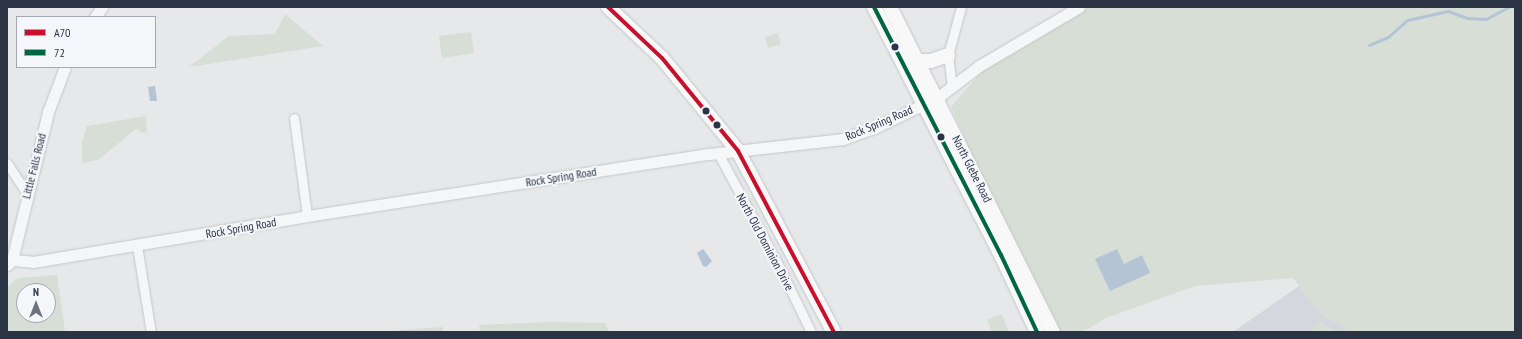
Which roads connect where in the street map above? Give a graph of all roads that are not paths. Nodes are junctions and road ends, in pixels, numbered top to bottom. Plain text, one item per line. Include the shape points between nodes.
1 (102, 7) edge
2 (608, 7) edge
3 (874, 7) edge
4 (890, 7) edge
5 (961, 7) edge
6 (1079, 7) edge
7 (96, 16) edge
8 (948, 54) junction
9 (918, 61) junction
10 (65, 68) edge
11 (952, 87) junction
12 (931, 101) junction
13 (294, 118) dead end
14 (738, 151) junction
15 (718, 153) junction
16 (7, 163) edge
17 (27, 194) junction
18 (306, 216) junction
19 (137, 246) junction
20 (10, 262) edge
21 (808, 331) edge
22 (151, 332) edge
23 (834, 332) edge
24 (1037, 332) edge
25 (1053, 332) edge

1 - 7 street
2 - 14 main road via 662,58
3 - 12 main road, North Glebe Road
4 - 9 main road, North Glebe Road
5 - 8 street
6 - 11 street, Rock Spring Road via 979,66
8 - 9 main road via 931,61
8 - 11 street
9 - 12 main road, North Glebe Road
10 - 17 street, Little Falls Road via 48,112
11 - 12 street, Rock Spring Road
12 - 14 street, Rock Spring Road via 874,128 843,139
12 - 24 main road, North Glebe Road
12 - 25 main road, North Glebe Road
13 - 18 street
14 - 15 street, Rock Spring Road
14 - 23 main road
15 - 18 street, Rock Spring Road
15 - 21 street, North Old Dominion Drive via 781,270
16 - 17 street
17 - 20 street, Little Falls Road
18 - 19 street, Rock Spring Road
19 - 20 street, Rock Spring Road via 33,262
19 - 22 street

